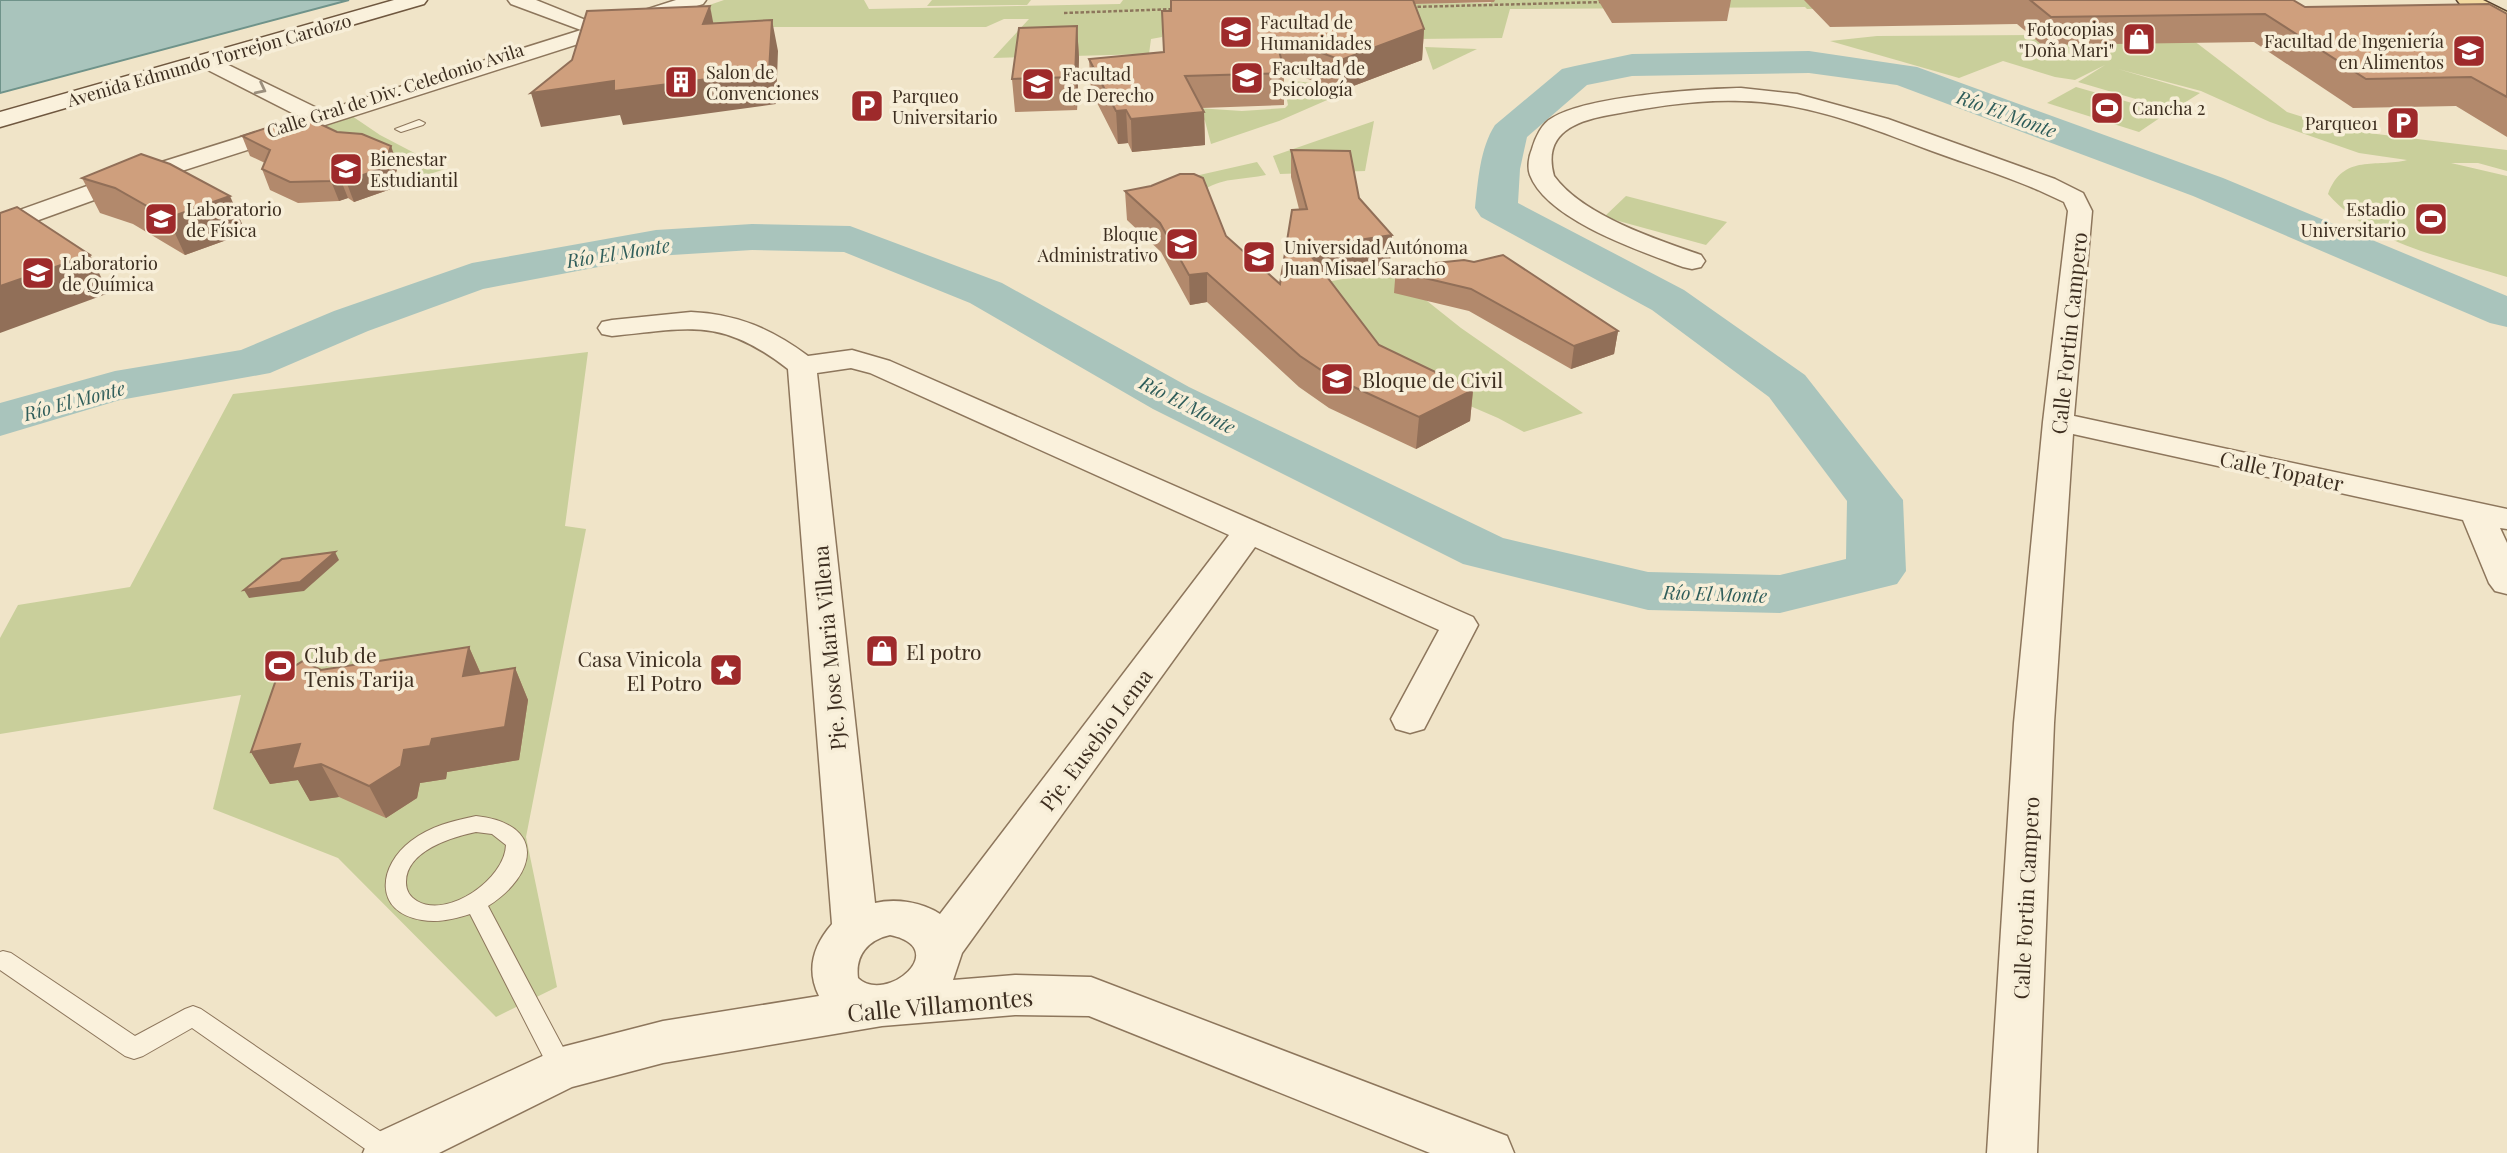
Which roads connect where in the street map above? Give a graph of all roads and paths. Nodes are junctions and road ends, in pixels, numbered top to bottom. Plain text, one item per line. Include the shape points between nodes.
1 (392, 0) edge
2 (417, 0) edge
3 (518, 0) edge
4 (671, 0) edge
5 (696, 0) edge
6 (2467, 0) edge
7 (1605, 2) edge
8 (1403, 7) edge
9 (1175, 9) edge
10 (1065, 13) dead end
11 (2507, 21) edge
12 (589, 26) junction
13 (205, 61) junction
14 (0, 111) edge
15 (317, 117) junction
16 (0, 120) edge
17 (419, 123) dead end
18 (401, 129) dead end
19 (0, 219) edge
20 (0, 226) edge
21 (1692, 261) dead end
22 (612, 328) dead end
23 (802, 366) junction
24 (2058, 422) junction
25 (2492, 515) edge
26 (1249, 531) junction
27 (2507, 583) edge
28 (1410, 719) dead end
29 (475, 903) junction
30 (855, 930) junction
31 (940, 947) junction
32 (3, 960) dead end
33 (881, 1006) junction
34 (562, 1068) junction
35 (389, 1153) edge
36 (1489, 1153) edge
37 (2012, 1153) edge

1 - 14 street, Avenida Edmundo Torrejon Cardozo
2 - 13 street, Avenida Edmundo Torrejon Cardozo
3 - 12 street
4 - 12 street, Calle Gral de Div. Celedonio Avila
5 - 20 street via 110,186
6 - 11 main road
7 - 8 path
9 - 10 path
12 - 15 street, Calle Gral de Div. Celedonio Avila
13 -> 15 street
13 - 16 street, Avenida Edmundo Torrejon Cardozo
15 - 19 street, Calle Gral de Div. Celedonio Avila
17 - 18 lane
21 - 24 street, Calle Fortin Campero via 1591,218 1542,178 1539,166 1549,134 1558,123 1585,114 1700,96 1768,96 1884,126 2058,189 2074,198 2080,211
22 - 23 street via 706,319 747,328
23 - 26 street via 852,359 880,366
23 - 30 street, Pje. Jose Maria Villena
24 - 25 street, Calle Topater
24 - 37 street, Calle Fortin Campero via 2034,723
25 - 27 street
26 - 28 street via 1460,625
26 - 31 street, Pje. Eusebio Lema
29 - 29 lane via 512,870 517,852 512,837 498,827 452,828 427,839 408,855 396,874 395,891 405,905 423,913 448,912
29 - 34 lane
30 - 31 street via 872,921 908,918 923,923
30 - 33 street via 835,956 835,983 856,1002
31 - 33 street via 937,970 922,989
32 - 35 lane via 134,1049 193,1016
33 - 34 street, Calle Villamontes via 663,1042
33 - 36 street, Calle Villamontes via 1015,995 1091,997
34 - 35 street, Calle Villamontes

